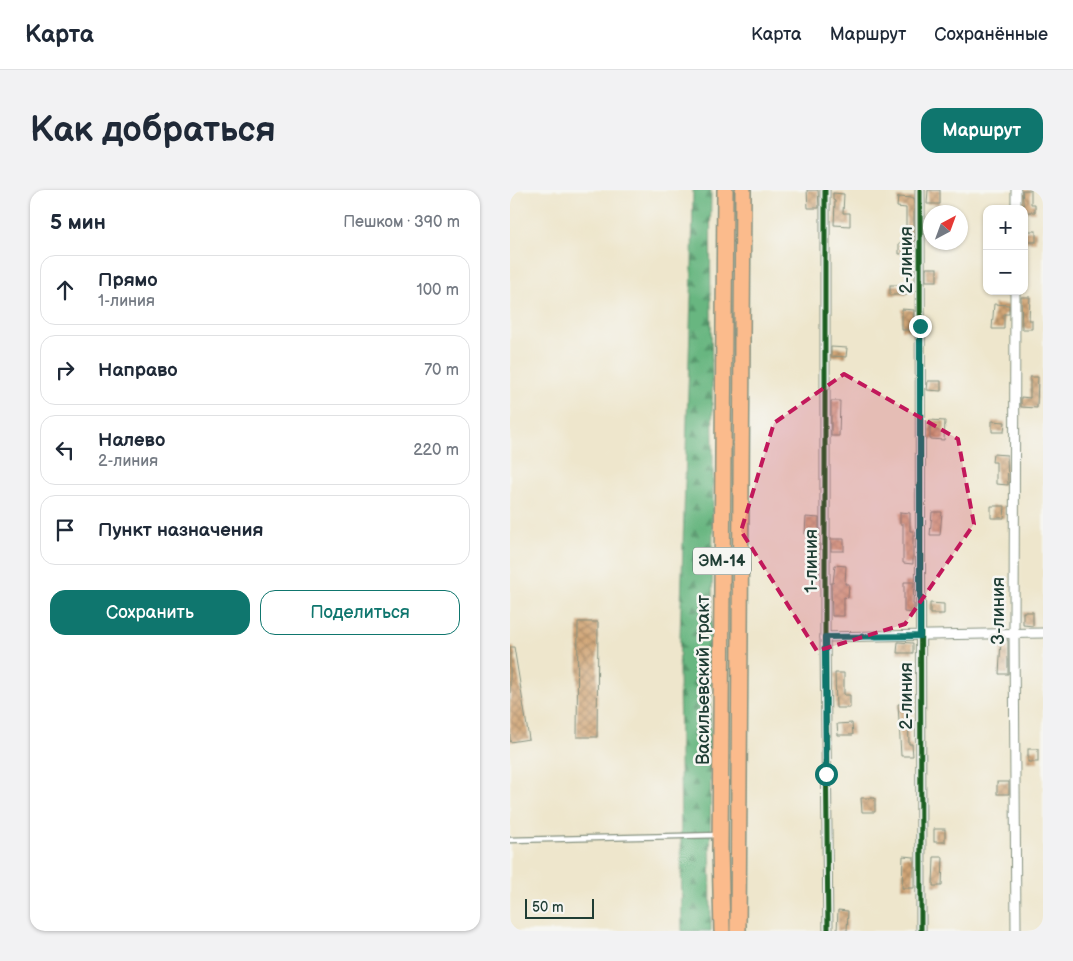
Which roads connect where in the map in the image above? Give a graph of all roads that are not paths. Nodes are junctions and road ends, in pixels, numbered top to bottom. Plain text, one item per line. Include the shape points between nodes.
1 (726, 190) edge
2 (743, 190) edge
3 (825, 190) edge
4 (920, 190) edge
5 (1016, 190) edge
6 (1016, 205) edge
7 (1016, 295) edge
8 (1043, 633) edge
9 (1014, 634) junction
10 (920, 636) junction
11 (825, 637) junction
12 (720, 835) junction
13 (510, 840) edge
14 (722, 931) edge
15 (738, 931) edge
16 (828, 931) edge
17 (921, 931) edge
18 (1016, 931) edge

1 - 12 main road, Васильевский тракт / ЭМ-14
2 - 15 main road, Васильевский тракт / ЭМ-14
3 - 11 street, 1-линия
4 - 10 street, 2-линия
5 - 6 street
7 - 9 street, 3-линия
8 - 9 street
9 - 10 street
9 - 18 street, 3-линия
10 - 11 street
10 - 17 street, 2-линия
11 - 16 street, 1-линия
12 - 13 lane
12 - 14 main road, Васильевский тракт / ЭМ-14

